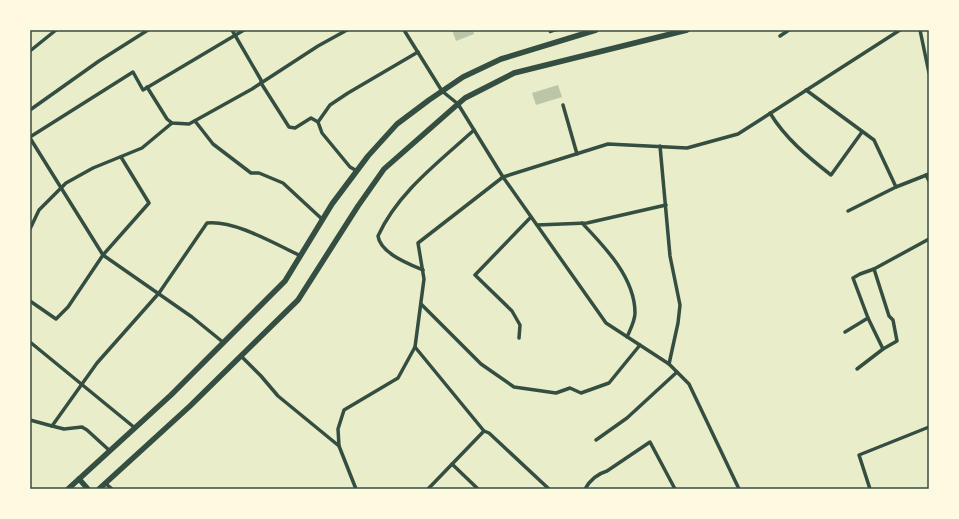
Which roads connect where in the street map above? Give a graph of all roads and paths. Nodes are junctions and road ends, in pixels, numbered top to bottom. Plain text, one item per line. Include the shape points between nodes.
1 (56, 30) edge
2 (148, 30) edge
3 (232, 30) edge
4 (244, 30) edge
5 (347, 30) edge
6 (404, 30) edge
7 (550, 30) edge
8 (556, 30) edge
9 (596, 30) edge
10 (687, 30) edge
11 (789, 30) edge
12 (900, 30) edge
13 (920, 30) edge
14 (235, 35) junction
15 (780, 36) dead end
16 (30, 51) edge
17 (418, 52) junction
18 (929, 73) edge
19 (261, 83) junction
20 (147, 87) junction
21 (806, 90) junction
22 (442, 91) junction
23 (458, 104) junction
24 (563, 105) dead end
25 (30, 110) edge
26 (770, 113) junction
27 (195, 121) junction
28 (318, 122) junction
29 (172, 123) junction
30 (474, 130) junction
31 (862, 132) junction
32 (30, 138) edge
33 (660, 146) junction
34 (577, 154) junction
35 (122, 158) junction
36 (357, 171) junction
37 (928, 175) edge
38 (503, 177) junction
39 (929, 181) edge
40 (60, 188) junction
41 (896, 188) junction
42 (666, 205) junction
43 (848, 211) dead end
44 (531, 217) junction
45 (323, 220) junction
46 (582, 223) junction
47 (537, 225) junction
48 (30, 229) edge
49 (929, 239) edge
50 (103, 255) junction
51 (301, 256) junction
52 (874, 269) junction
53 (423, 270) junction
54 (159, 293) junction
55 (30, 301) edge
56 (421, 304) junction
57 (868, 318) junction
58 (845, 332) dead end
59 (627, 337) junction
60 (519, 338) dead end
61 (30, 342) edge
62 (224, 343) junction
63 (640, 345) junction
64 (415, 347) junction
65 (883, 349) junction
66 (241, 356) junction
67 (668, 364) junction
68 (857, 369) dead end
69 (677, 372) junction
70 (81, 385) junction
71 (30, 420) edge
72 (52, 426) junction
73 (929, 427) edge
74 (135, 428) junction
75 (484, 431) junction
76 (596, 440) dead end
77 (339, 446) junction
78 (110, 451) junction
79 (452, 464) junction
80 (79, 479) junction
81 (105, 483) junction
82 (68, 489) edge
83 (88, 489) edge
84 (99, 489) edge
85 (112, 489) edge
86 (356, 489) edge
87 (428, 489) edge
88 (478, 489) edge
89 (549, 489) edge
90 (584, 489) edge
91 (675, 489) edge
92 (739, 489) edge
93 (870, 489) edge

1 - 16 street
2 - 25 street
3 - 14 street
4 - 14 street
5 - 19 street
6 - 17 street
7 - 8 street
9 - 22 main road via 501,59
10 - 23 main road via 514,73
11 - 15 street
12 - 21 street
13 - 18 street
14 - 19 street
14 - 20 street
17 - 22 street
17 - 28 street via 330,105
19 - 27 street
19 - 28 street via 289,127 294,128 311,118
20 - 29 street
20 - 32 street via 143,90 133,72
21 - 26 street
21 - 31 street
22 - 23 street
22 - 36 main road via 397,124
23 - 30 street
23 - 66 main road via 384,169 298,300
24 - 34 street
26 - 31 street via 777,125 800,150 831,175
26 - 33 street via 738,134 687,148
27 - 29 street via 189,124
27 - 45 street via 213,144 251,173 260,173 283,183
28 - 36 street via 322,133 350,167
29 - 35 street via 142,148
30 - 38 street
30 - 53 street via 408,190 393,209 378,236 378,240 385,248 400,260
31 - 41 street via 874,140
32 - 40 street
33 - 34 street via 608,144
33 - 42 street
34 - 38 street
35 - 40 street via 93,168
35 - 50 street via 148,203
36 - 45 main road
37 - 39 street
37 - 41 street
38 - 44 street
38 - 53 street via 418,243
40 - 48 street via 39,210
40 - 50 street
41 - 43 street
42 - 46 street
42 - 67 street via 670,256 680,305
44 - 47 street
44 - 60 street via 475,275 512,311 520,325
45 - 51 main road
46 - 47 street
46 - 59 street via 601,242 619,266 632,295 635,314
47 - 59 street via 606,323
49 - 52 street
50 - 54 street
50 - 55 street via 56,320
51 - 54 street via 237,227 217,222 206,223
51 - 62 main road via 284,282
52 - 57 street via 853,278
52 - 65 street via 893,320 897,341
53 - 56 street
54 - 62 street
54 - 70 street via 97,363
56 - 63 street via 481,364 514,387 556,393 570,388 581,393 609,383
56 - 64 street
57 - 58 street
57 - 65 street
59 - 63 street
61 - 70 street
62 - 74 main road
63 - 67 street
64 - 75 street
64 - 77 street via 398,378 344,410 338,429
65 - 68 street
66 - 77 street via 278,396
66 - 81 main road
67 - 69 street
69 - 76 street via 627,418
69 - 92 street via 689,384
70 - 72 street
70 - 74 street
71 - 72 street
72 - 78 street via 64,429 82,427
73 - 93 street via 859,456
74 - 78 main road
75 - 79 street
75 - 89 street
77 - 86 street
78 - 80 main road
79 - 87 street
79 - 88 street
80 - 82 main road
80 - 83 main road
81 - 84 main road
81 - 85 street
90 - 91 street via 600,473 650,442

